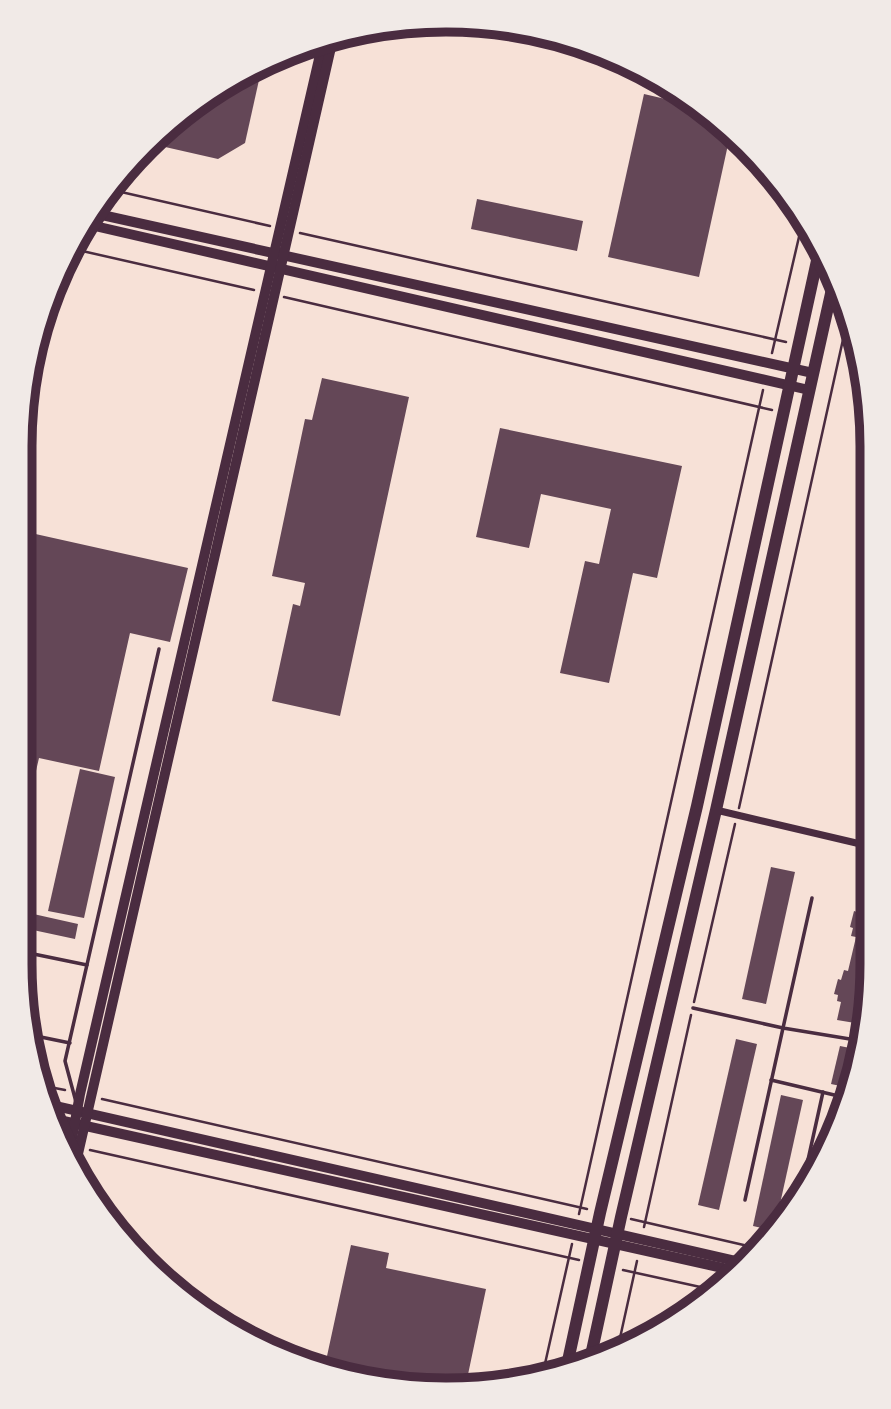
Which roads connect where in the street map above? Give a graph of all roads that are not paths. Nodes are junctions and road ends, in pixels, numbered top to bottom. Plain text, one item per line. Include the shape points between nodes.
1 (331, 48) edge
2 (321, 51) edge
3 (101, 215) edge
4 (94, 226) edge
5 (285, 229) junction
6 (279, 255) junction
7 (817, 261) edge
8 (276, 267) junction
9 (270, 294) junction
10 (831, 294) edge
11 (792, 369) junction
12 (813, 373) junction
13 (788, 385) junction
14 (808, 390) junction
15 (159, 649) dead end
16 (716, 810) junction
17 (860, 844) edge
18 (812, 898) dead end
19 (32, 954) edge
20 (87, 965) junction
21 (693, 1008) road end
22 (783, 1028) junction
23 (38, 1036) edge
24 (853, 1039) edge
25 (70, 1043) junction
26 (771, 1080) junction
27 (823, 1092) junction
28 (838, 1096) edge
29 (56, 1106) edge
30 (83, 1111) junction
31 (62, 1120) edge
32 (80, 1124) junction
33 (73, 1144) edge
34 (78, 1154) edge
35 (807, 1165) edge
36 (745, 1200) dead end
37 (575, 1229) junction
38 (596, 1234) junction
39 (616, 1238) junction
40 (641, 1244) junction
41 (733, 1261) edge
42 (725, 1268) edge
43 (592, 1351) edge
44 (568, 1359) edge

1 - 5 street
2 - 5 street
3 - 6 street
4 - 8 street
5 - 6 street
6 - 8 street
6 - 11 street
7 - 11 main road
8 - 9 street
8 - 13 street
9 - 30 street via 90,1097
9 - 30 street via 80,1094
10 - 12 main road
11 - 12 street
11 - 13 main road
12 - 14 main road
13 - 14 street
13 - 38 main road via 697,806
14 - 16 main road
15 - 20 lane
16 - 17 street
16 - 39 main road
18 - 22 lane
19 - 20 lane
20 - 25 lane
21 - 22 lane
22 - 24 lane
22 - 26 lane
23 - 25 lane
25 - 30 lane via 65,1061 71,1092
26 - 27 lane
26 - 36 lane
27 - 28 lane
27 - 35 lane
29 - 30 street
30 - 32 street
30 - 37 street
31 - 32 street
32 - 33 street
32 - 34 street
32 - 37 street
37 - 38 street
38 - 39 street
38 - 44 main road
39 - 40 street
39 - 43 main road
40 - 41 street
40 - 42 street

